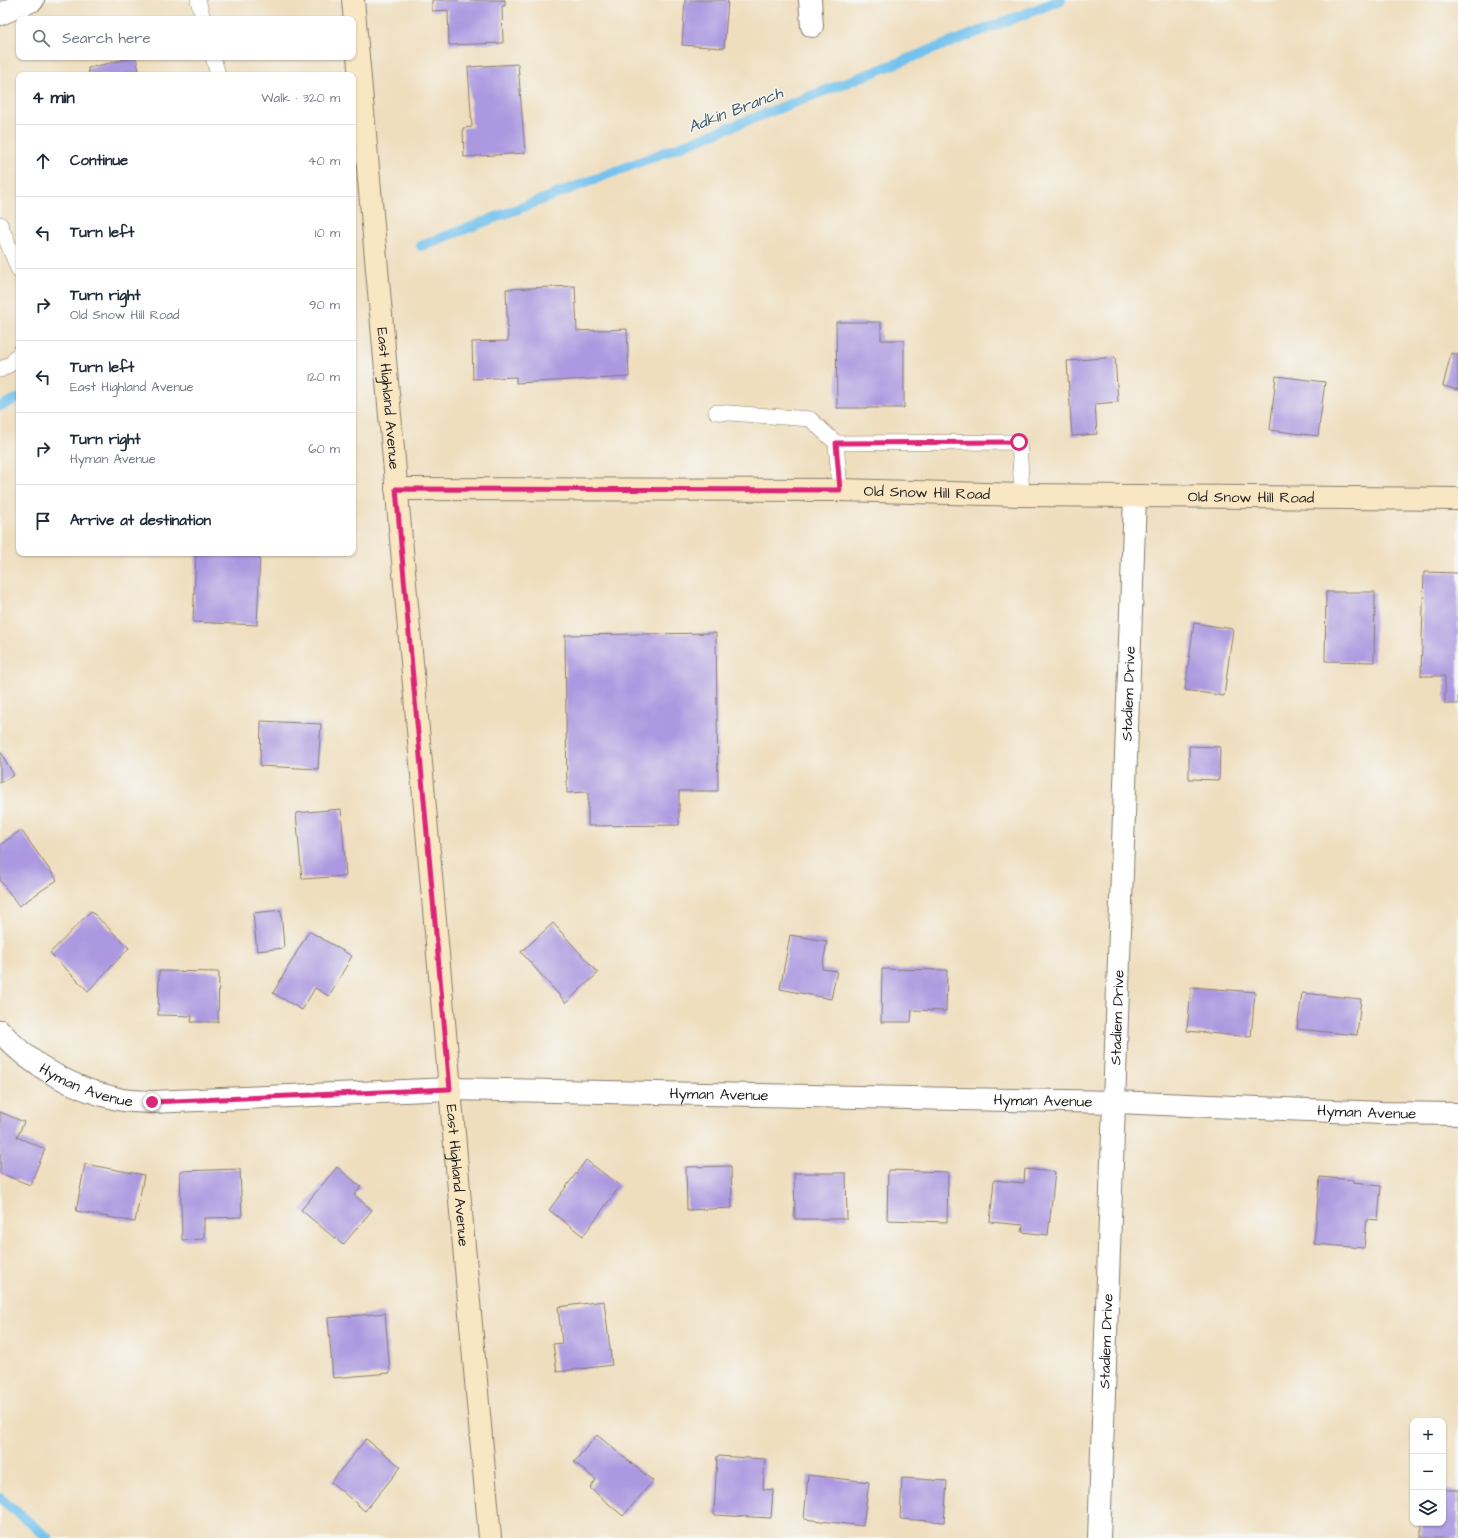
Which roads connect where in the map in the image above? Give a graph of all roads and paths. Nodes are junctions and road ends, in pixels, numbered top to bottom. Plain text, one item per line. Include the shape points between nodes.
1 (33, 0) edge
2 (198, 0) edge
3 (354, 0) edge
4 (810, 0) edge
5 (0, 14) edge
6 (202, 16) edge
7 (355, 16) edge
8 (356, 23) edge
9 (812, 26) dead end
10 (214, 60) edge
11 (217, 72) edge
12 (0, 224) edge
13 (16, 264) edge
14 (16, 357) edge
15 (0, 370) edge
16 (716, 412) dead end
17 (836, 443) junction
18 (396, 489) junction
19 (840, 490) junction
20 (1022, 495) junction
21 (1135, 496) junction
22 (1458, 499) edge
23 (0, 1031) edge
24 (450, 1089) junction
25 (1115, 1102) junction
26 (1458, 1114) edge
27 (490, 1538) edge
28 (1099, 1538) edge

1 - 5 street
2 - 6 lane
3 - 7 street, East Highland Avenue
4 - 9 street
8 - 18 street, East Highland Avenue
10 - 11 lane
12 - 13 lane
14 - 15 lane
16 - 17 lane via 810,419
17 - 19 lane
17 - 20 lane via 1019,442
18 - 19 street, Old Snow Hill Road
18 - 24 street, East Highland Avenue
19 - 20 street, Old Snow Hill Road
20 - 21 street, Old Snow Hill Road
21 - 22 street, Old Snow Hill Road
21 - 25 street, Stadiem Drive
23 - 24 street, Hyman Avenue via 11,1044 69,1084 119,1100 152,1102
24 - 25 street, Hyman Avenue
24 - 27 street, East Highland Avenue
25 - 26 street, Hyman Avenue
25 - 28 street, Stadiem Drive

